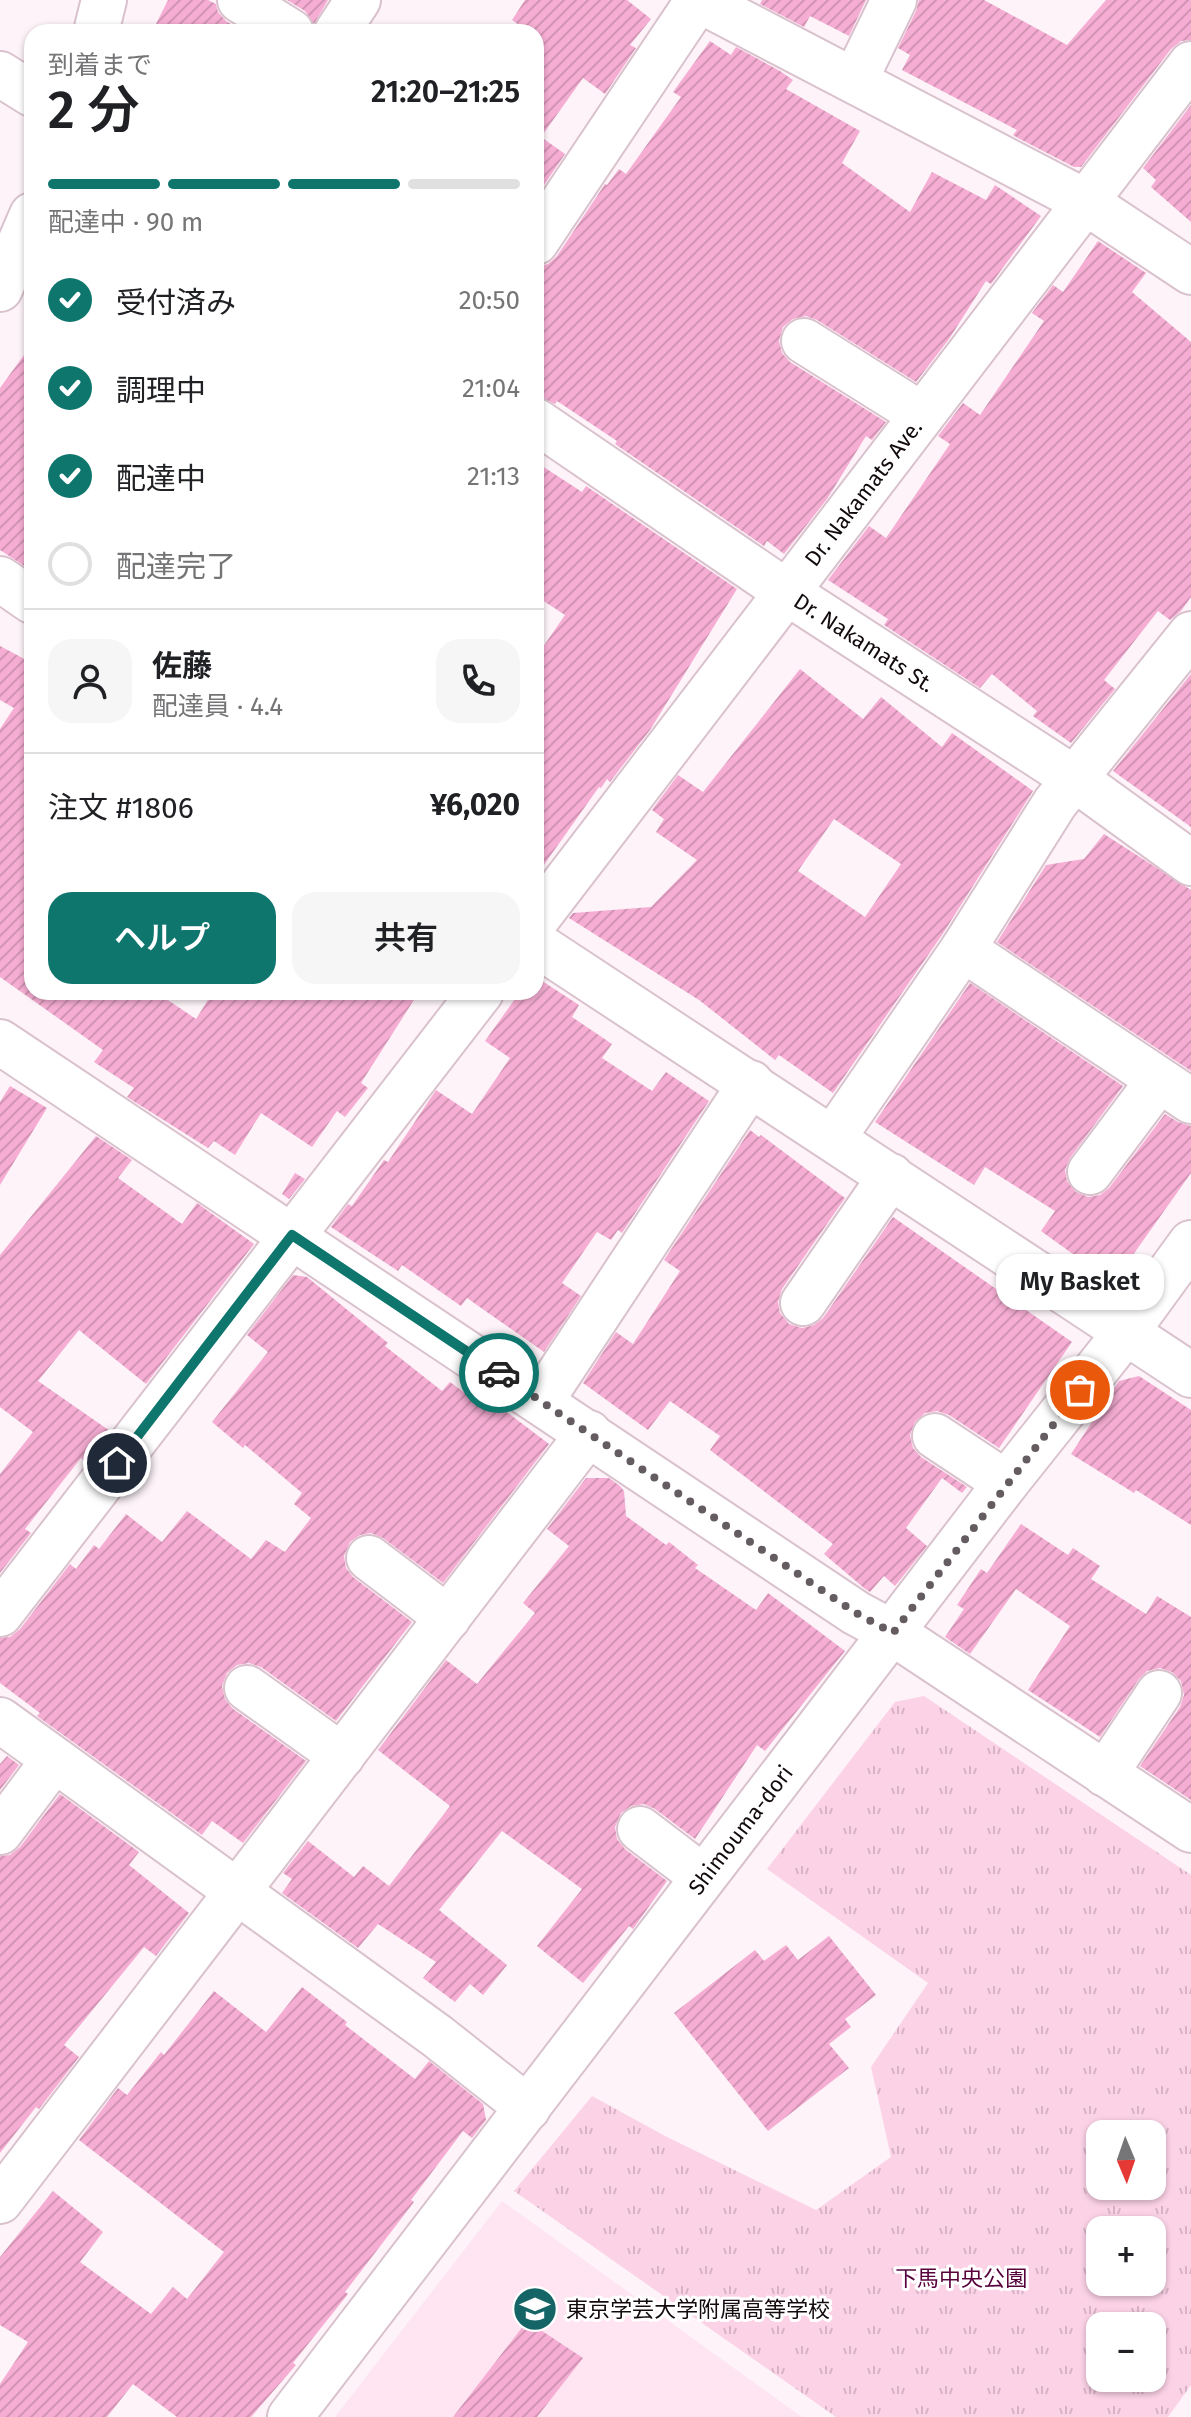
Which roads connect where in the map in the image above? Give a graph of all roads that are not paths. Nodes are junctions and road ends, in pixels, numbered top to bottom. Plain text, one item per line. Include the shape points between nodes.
1 (104, 0) edge
2 (240, 0) edge
3 (358, 0) edge
4 (698, 0) edge
5 (894, 0) edge
6 (98, 24) edge
7 (278, 24) edge
8 (342, 24) edge
9 (1191, 64) edge
10 (0, 74) edge
11 (855, 80) junction
12 (24, 89) edge
13 (1084, 201) junction
14 (544, 230) edge
15 (24, 232) edge
16 (1191, 272) edge
17 (2, 280) edge
18 (804, 341) dead end
19 (922, 415) junction
20 (544, 426) edge
21 (0, 579) edge
22 (788, 593) junction
23 (24, 596) edge
24 (1191, 634) edge
25 (1075, 779) junction
26 (1191, 863) edge
27 (544, 910) edge
28 (544, 949) edge
29 (963, 949) junction
30 (475, 1000) edge
31 (0, 1042) edge
32 (751, 1083) junction
33 (1175, 1090) edge
34 (833, 1138) junction
35 (1090, 1172) dead end
36 (891, 1176) junction
37 (292, 1235) junction
38 (1191, 1243) edge
39 (803, 1303) dead end
40 (1127, 1331) junction
41 (1191, 1375) edge
42 (541, 1401) junction
43 (589, 1433) junction
44 (935, 1436) dead end
45 (1006, 1483) junction
46 (369, 1558) dead end
47 (0, 1614) edge
48 (448, 1618) junction
49 (893, 1633) junction
50 (247, 1688) dead end
51 (1159, 1693) dead end
52 (0, 1720) edge
53 (342, 1756) junction
54 (54, 1760) junction
55 (1105, 1774) junction
56 (640, 1829) dead end
57 (1191, 1830) edge
58 (0, 1832) edge
59 (703, 1877) junction
60 (237, 1894) junction
61 (528, 2108) junction
62 (0, 2201) edge
63 (290, 2417) edge

1 - 6 street
2 - 7 street
3 - 8 street
4 - 11 street
4 - 14 street
5 - 11 street
9 - 13 street, Dr. Nakamats Ave.
10 - 12 street
11 - 13 street
13 - 16 street
13 - 19 street, Dr. Nakamats Ave.
15 - 17 street
18 - 19 street
19 - 22 street, Dr. Nakamats Ave.
20 - 22 street, Dr. Nakamats St.
21 - 23 street
22 - 25 street, Dr. Nakamats St.
22 - 27 street, Dr. Nakamats Ave.
24 - 25 street
25 - 26 street, Dr. Nakamats St.
25 - 29 street
28 - 32 street
29 - 33 street
29 - 34 street
30 - 37 street
31 - 37 street
32 - 34 street
32 - 42 street
33 - 35 street
34 - 36 street
36 - 39 street
36 - 40 street
37 - 42 street
37 - 47 street
38 - 40 street, Shimouma-dori
40 - 41 street
40 - 45 street, Shimouma-dori
42 - 43 street
43 - 48 street
43 - 49 street
44 - 45 street
45 - 49 street, Shimouma-dori
46 - 48 street
48 - 53 street
49 - 55 street
49 - 59 street, Shimouma-dori
50 - 53 street
51 - 55 street
52 - 54 street
53 - 60 street
54 - 58 street
54 - 60 street
55 - 57 street
56 - 59 street
59 - 61 street, Shimouma-dori
60 - 61 street via 437,2036
60 - 62 street
61 - 63 street, Shimouma-dori

